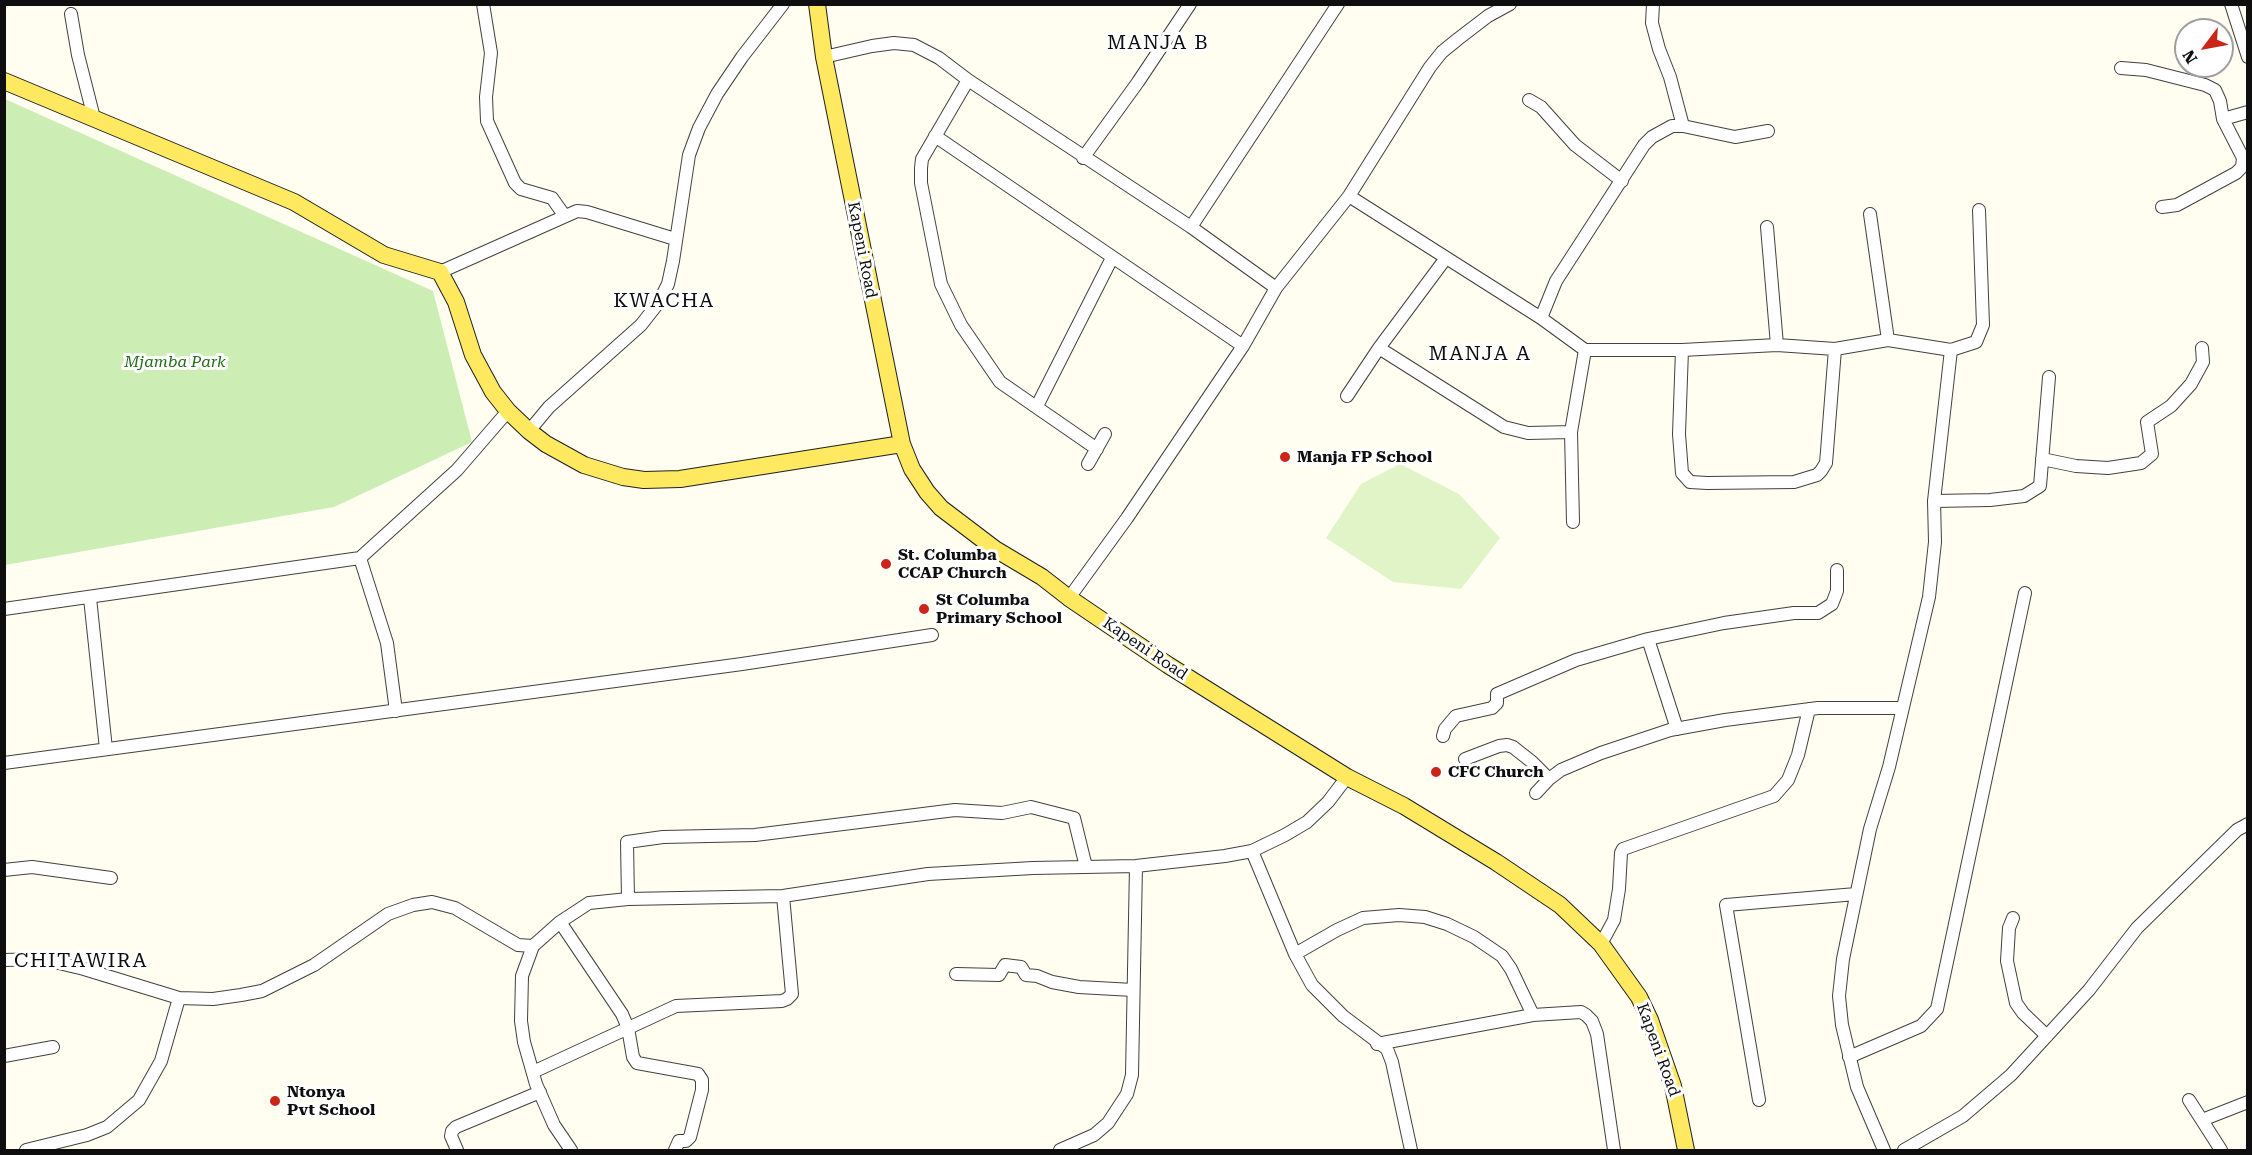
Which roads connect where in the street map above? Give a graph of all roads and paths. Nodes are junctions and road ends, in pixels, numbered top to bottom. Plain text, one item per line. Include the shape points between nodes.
1 (483, 4) edge
2 (783, 4) edge
3 (817, 4) edge
4 (1190, 4) edge
5 (1338, 4) edge
6 (1510, 4) edge
7 (1653, 4) edge
8 (2231, 4) edge
9 (71, 14) dead end
10 (824, 57) junction
11 (2247, 57) edge
12 (2121, 68) dead end
13 (968, 80) junction
14 (4, 81) edge
15 (1529, 100) dead end
16 (2247, 112) edge
17 (94, 118) junction
18 (2223, 119) junction
19 (1683, 126) junction
20 (1768, 130) dead end
21 (934, 136) junction
22 (1083, 158) junction
23 (1622, 181) junction
24 (1349, 196) junction
25 (2162, 207) dead end
26 (1979, 210) dead end
27 (1870, 214) dead end
28 (564, 215) junction
29 (1191, 227) junction
30 (1767, 227) dead end
31 (675, 239) junction
32 (1112, 258) junction
33 (1446, 258) junction
34 (440, 273) junction
35 (1276, 288) junction
36 (1541, 318) junction
37 (1888, 340) junction
38 (1777, 345) junction
39 (1243, 346) junction
40 (1379, 348) junction
41 (2202, 348) dead end
42 (1835, 349) junction
43 (1682, 350) junction
44 (1951, 350) junction
45 (1585, 351) junction
46 (2049, 377) dead end
47 (1347, 396) dead end
48 (1037, 406) junction
49 (508, 411) junction
50 (529, 431) junction
51 (1571, 432) junction
52 (1105, 434) dead end
53 (902, 444) junction
54 (1097, 449) junction
55 (2043, 459) junction
56 (1089, 464) dead end
57 (1934, 501) junction
58 (1573, 522) dead end
59 (360, 558) junction
60 (1837, 570) dead end
61 (2025, 593) dead end
62 (90, 598) junction
63 (1069, 598) junction
64 (4, 609) edge
65 (932, 635) dead end
66 (1648, 639) junction
67 (1903, 708) junction
68 (1809, 709) junction
69 (396, 711) junction
70 (1677, 729) junction
71 (1443, 736) dead end
72 (106, 748) junction
73 (1465, 759) dead end
74 (4, 763) edge
75 (1347, 777) junction
76 (1549, 779) junction
77 (1536, 793) dead end
78 (2247, 824) edge
79 (1252, 851) junction
80 (1136, 866) junction
81 (1086, 867) junction
82 (4, 870) edge
83 (111, 878) dead end
84 (1856, 894) junction
85 (783, 896) junction
86 (628, 899) junction
87 (2013, 918) dead end
88 (560, 922) junction
89 (1601, 944) junction
90 (533, 946) junction
91 (1295, 954) junction
92 (4, 960) edge
93 (956, 974) dead end
94 (1133, 990) junction
95 (179, 998) junction
96 (1533, 1015) junction
97 (628, 1028) junction
98 (2047, 1036) junction
99 (1377, 1044) junction
100 (52, 1047) dead end
101 (4, 1056) edge
102 (1849, 1057) junction
103 (533, 1072) junction
104 (540, 1092) junction
105 (1759, 1100) dead end
106 (2189, 1100) dead end
107 (2247, 1102) edge
108 (2202, 1120) junction
109 (26, 1150) edge
110 (457, 1150) edge
111 (571, 1150) edge
112 (675, 1150) edge
113 (1060, 1150) edge
114 (1412, 1150) edge
115 (1614, 1150) edge
116 (1686, 1150) edge
117 (1884, 1150) edge
118 (1904, 1150) edge
119 (2221, 1150) edge

1 - 28 street via 491,53 487,121 515,183 521,189 552,198
2 - 31 street via 742,57 699,128 689,156
3 - 10 main road, Kapeni Road
4 - 22 street
5 - 29 street
6 - 24 street via 1442,52
7 - 19 street via 1656,40
8 - 11 street
9 - 17 street
10 - 13 street via 894,43 914,45
10 - 53 main road, Kapeni Road
12 - 18 street via 2205,85 2215,90
13 - 21 street
13 - 22 street
14 - 17 main road
15 - 23 street via 1541,107 1575,145
16 - 18 street
17 - 34 main road via 294,202 384,255
18 - 25 street via 2243,158 2242,167 2202,193 2177,205
19 - 20 street via 1735,136
19 - 23 street via 1672,126 1652,137
21 - 32 street
21 - 48 street via 922,159 921,183 941,284 995,376
22 - 29 street
23 - 36 street via 1556,280
24 - 33 street
24 - 35 street
26 - 44 street via 1983,325 1976,342
27 - 37 street
28 - 31 street via 587,212
28 - 34 street via 552,224
29 - 35 street
30 - 38 street
31 - 50 street via 668,284 659,302 634,332 549,407
32 - 39 street
32 - 48 street
33 - 36 street
33 - 40 street
34 - 49 main road via 453,295 473,355
35 - 39 street
36 - 45 street
37 - 42 street
37 - 44 street
38 - 42 street
38 - 43 street
39 - 63 street
40 - 47 street
40 - 51 street via 1504,427 1528,433
41 - 55 street via 2203,363 2191,384 2171,406 2147,422 2152,454 2141,463 2108,468
42 - 43 street via 1826,463 1817,475 1794,482 1696,484 1682,473
43 - 45 street
44 - 57 street
45 - 51 street
46 - 55 street
48 - 54 street
49 - 50 main road
49 - 59 street via 457,470
50 - 53 main road via 584,465 644,480 680,479
51 - 58 street
52 - 54 street
53 - 63 main road, Kapeni Road via 912,469 941,508
54 - 56 street
55 - 57 street via 2040,486 2024,496
57 - 67 street via 1935,555 1929,597
59 - 62 street
59 - 69 street via 387,644
60 - 66 street via 1837,591 1832,604 1818,613 1724,622
61 - 102 street via 1937,1009 1921,1026
62 - 64 street
62 - 72 street
63 - 75 main road, Kapeni Road
65 - 69 street
66 - 70 street
66 - 71 street via 1576,660 1508,688 1497,694 1497,703 1492,708 1456,716
67 - 68 street
67 - 84 street via 1869,829
68 - 70 street
68 - 89 street via 1788,780 1774,796 1623,849 1614,920
69 - 72 street
70 - 76 street via 1601,753
72 - 74 street
73 - 76 street via 1507,745
75 - 79 street via 1317,815
75 - 89 main road, Kapeni Road via 1404,806 1496,862 1560,905
76 - 77 street
78 - 98 street via 2137,928
79 - 80 street
79 - 91 street
80 - 81 street
80 - 94 street
81 - 85 street via 928,874
81 - 86 street via 1074,818 1031,807 1002,813 955,810 755,835 663,837 627,842
82 - 83 street via 32,867
84 - 102 street via 1839,996
84 - 105 street via 1726,905
85 - 86 street
85 - 97 street via 792,994 787,999 676,1006
86 - 88 street via 589,903
87 - 98 street via 2007,961 2016,1003
88 - 90 street
88 - 97 street
89 - 116 main road, Kapeni Road via 1639,997 1650,1020 1673,1086
90 - 95 street via 518,945 455,908 432,902 388,914 314,964 262,991 213,999
90 - 103 street via 522,976 521,1021
91 - 96 street via 1363,918 1425,918 1474,936 1502,956
91 - 99 street via 1312,986
92 - 95 street via 42,959
93 - 94 street via 999,975 1005,964 1052,982
94 - 113 street via 1132,1075 1127,1094 1108,1123 1094,1135
95 - 109 street via 162,1061 139,1100 107,1127 69,1141
96 - 99 street
96 - 115 street via 1581,1012 1592,1021
97 - 103 street
97 - 112 street via 637,1063 698,1074 702,1080 690,1137 679,1141
98 - 118 street via 2011,1075 1963,1116
99 - 114 street via 1387,1049 1392,1062
100 - 101 street
102 - 117 street
103 - 104 street
104 - 110 street via 456,1127 451,1136
104 - 111 street via 554,1125
106 - 108 street
107 - 108 street
108 - 119 street

